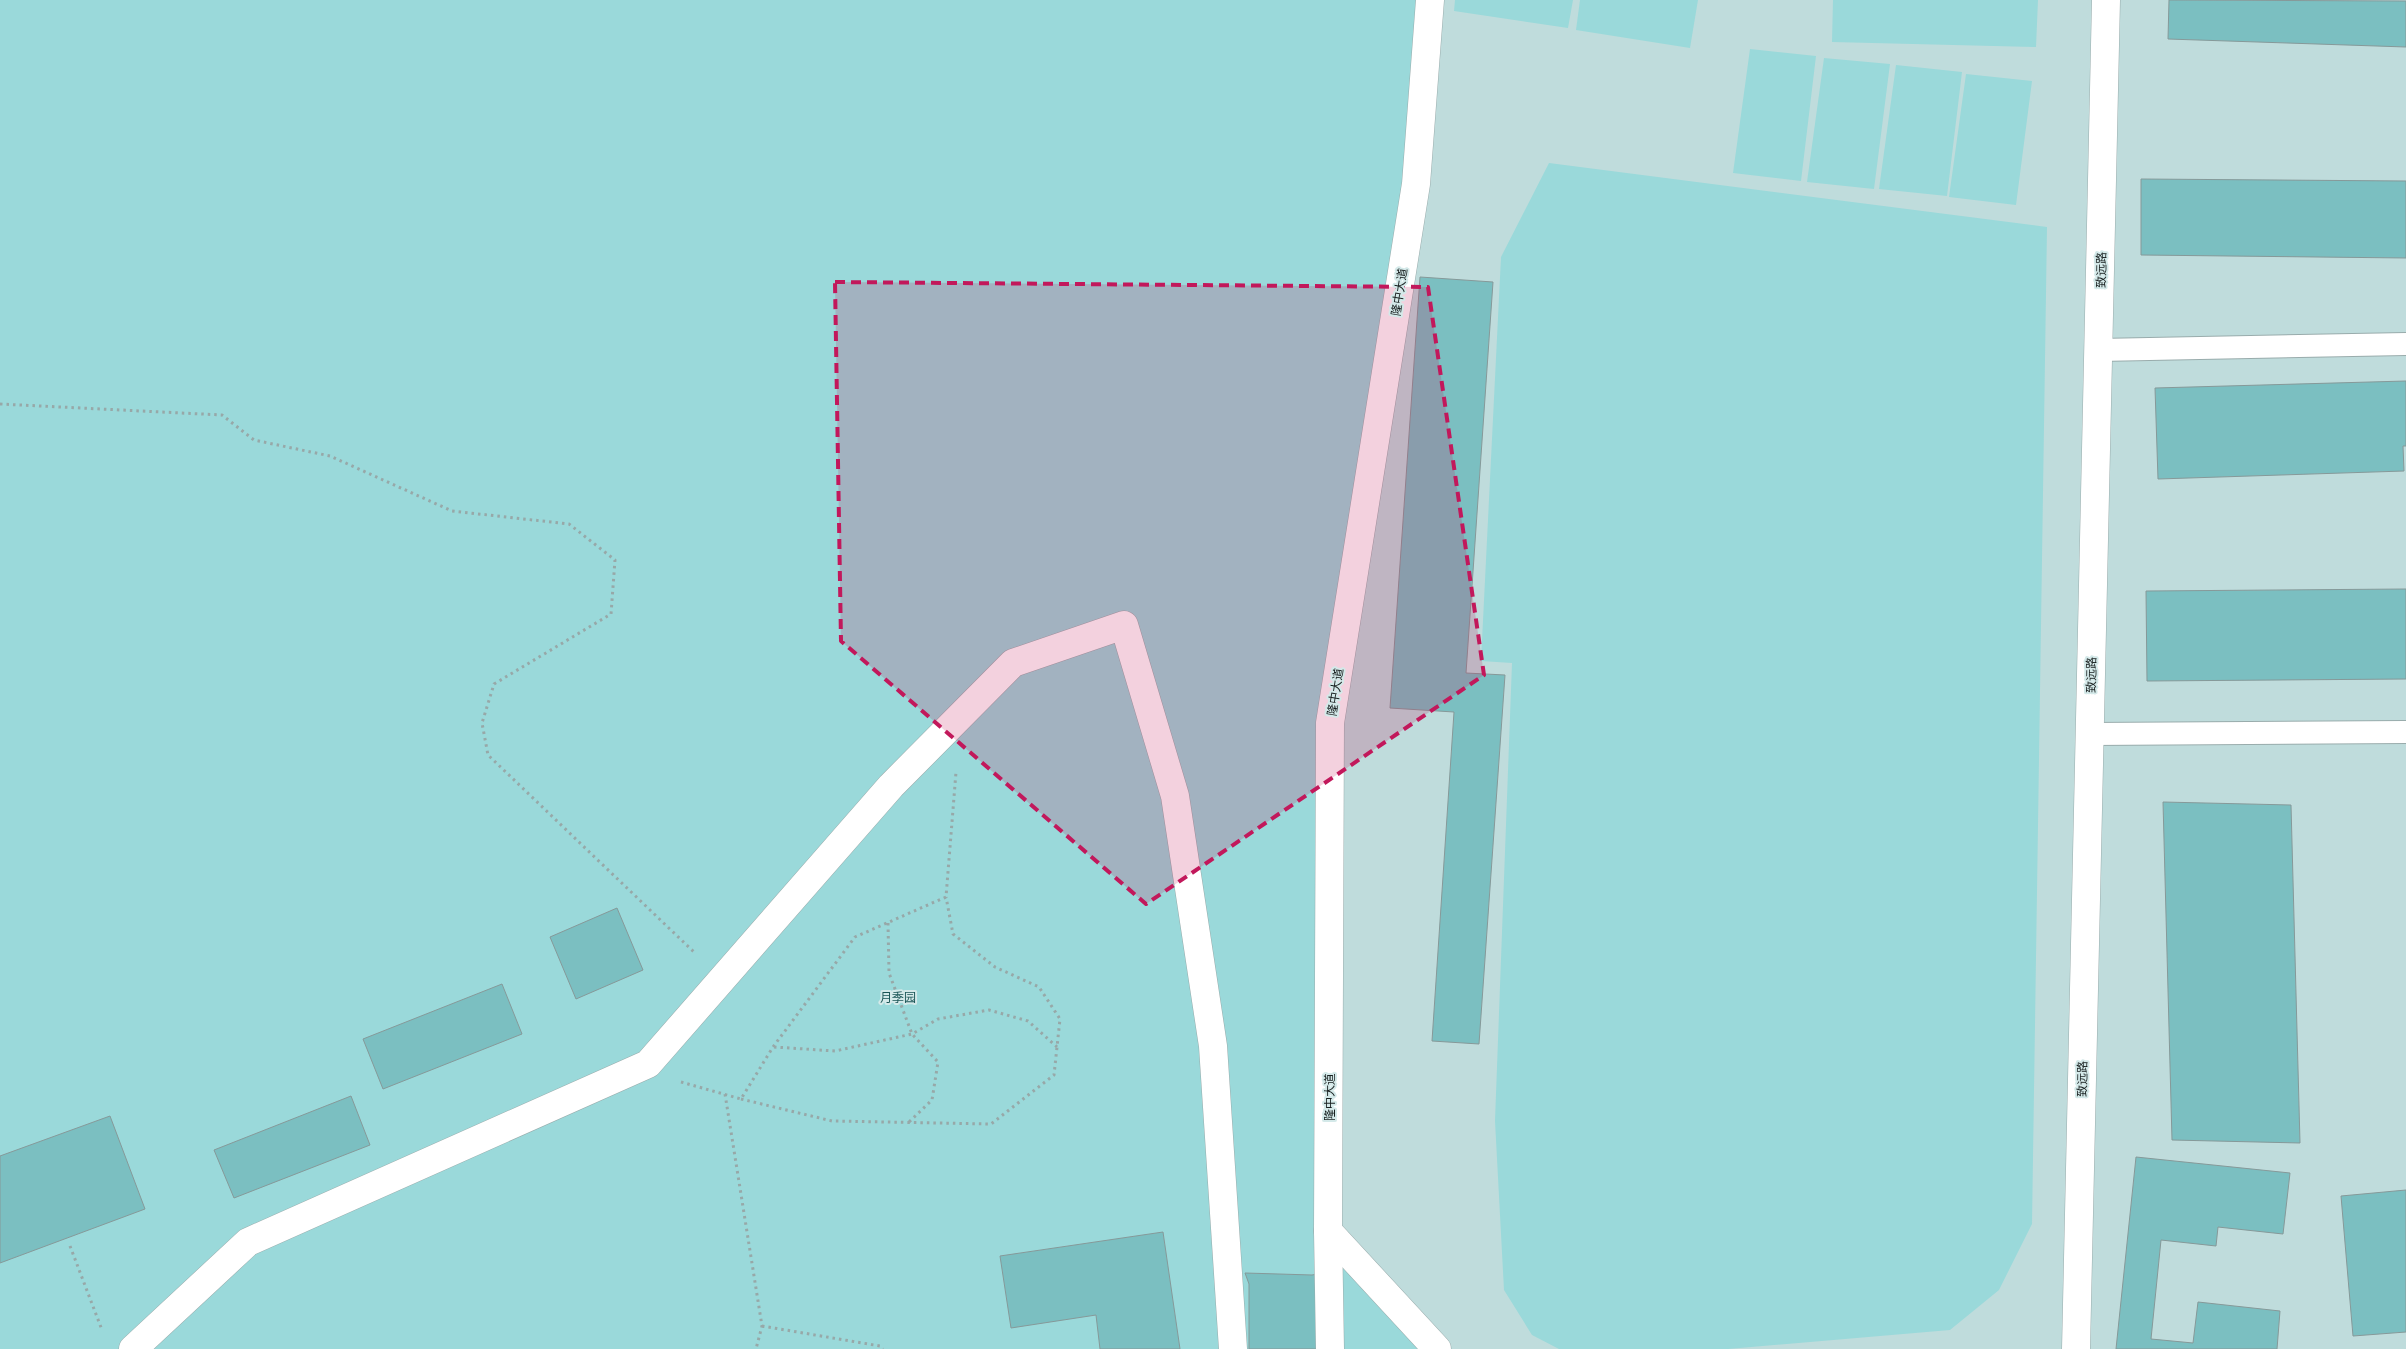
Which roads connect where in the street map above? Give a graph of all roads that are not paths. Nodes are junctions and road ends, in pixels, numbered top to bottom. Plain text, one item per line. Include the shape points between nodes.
1 (1430, 0) edge
2 (2106, 0) edge
3 (2406, 344) edge
4 (2099, 350) junction
5 (2406, 732) edge
6 (2090, 734) junction
7 (1328, 1231) junction
8 (133, 1349) edge
9 (1232, 1349) edge
10 (1330, 1349) edge
11 (1437, 1349) edge
12 (2076, 1349) edge

1 - 7 street, 隆中大道 via 1416,184 1330,723
2 - 4 street, 致远路
3 - 4 lane
4 - 6 street, 致远路
5 - 6 lane
6 - 12 street, 致远路
7 - 10 street, 隆中大道
7 - 11 street
8 - 9 street via 248,1242 648,1064 891,786 1014,663 1124,625 1175,796 1212,1037

